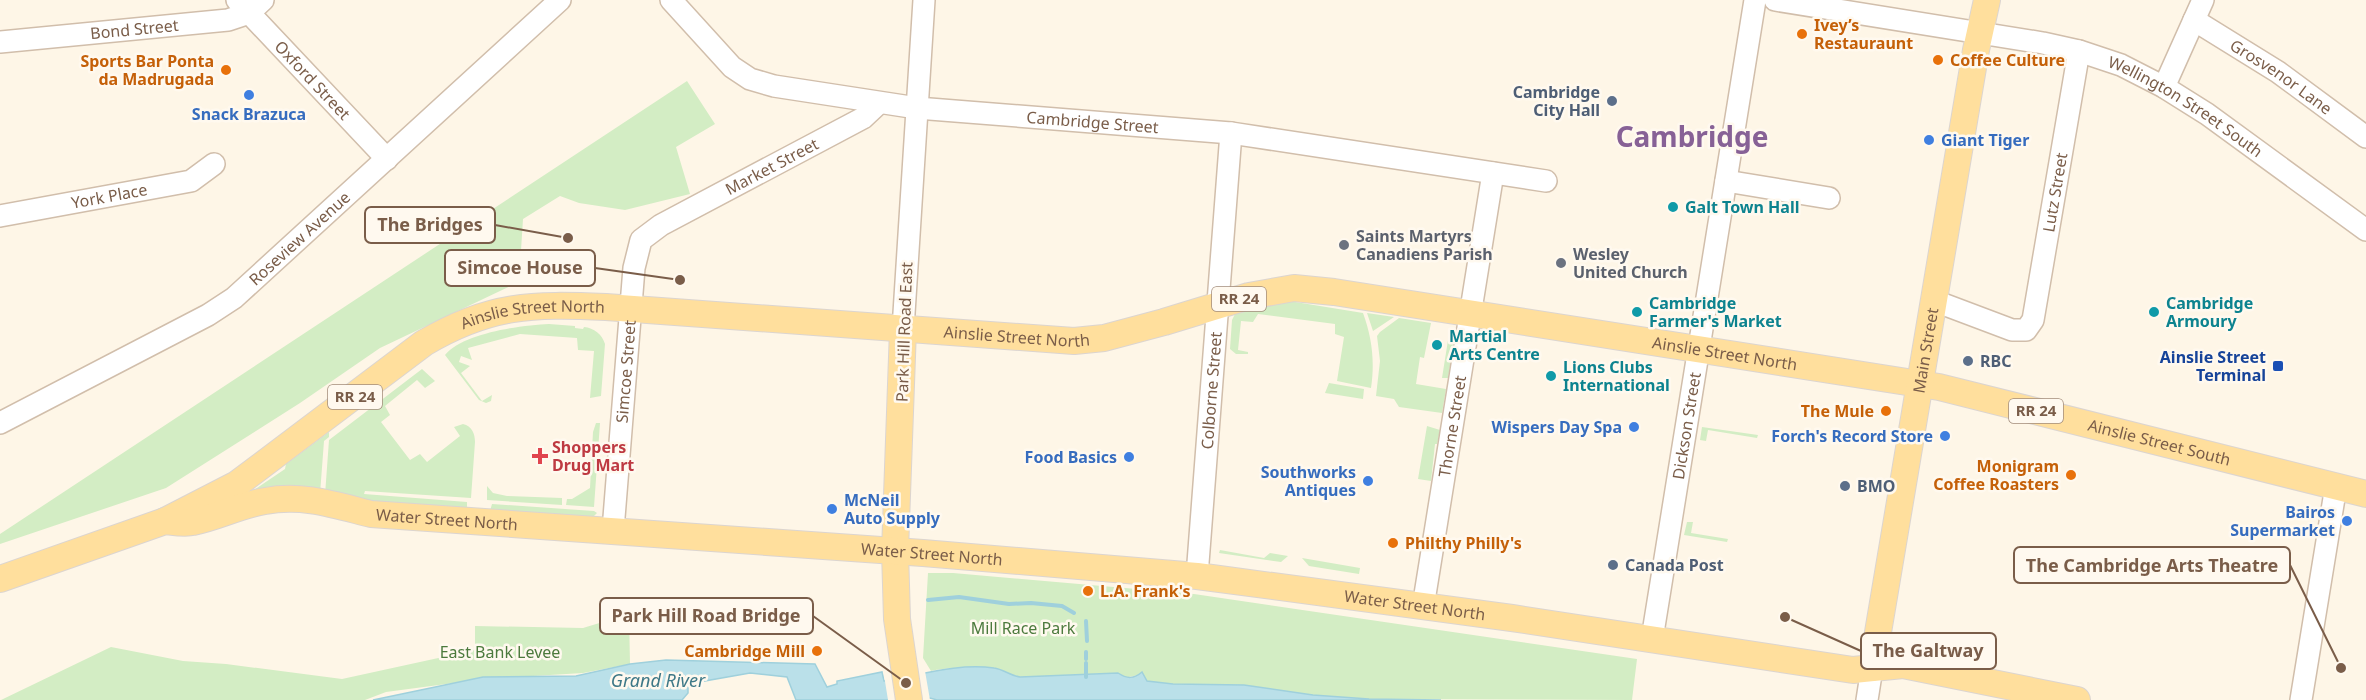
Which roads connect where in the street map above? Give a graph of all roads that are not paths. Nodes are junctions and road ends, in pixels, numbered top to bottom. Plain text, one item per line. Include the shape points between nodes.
1 (560, 0) edge
2 (671, 0) edge
3 (924, 0) edge
4 (1755, 0) edge
5 (1775, 0) edge
6 (1988, 0) edge
7 (2203, 0) edge
8 (250, 4) edge
9 (2194, 20) junction
10 (1980, 33) junction
11 (0, 42) edge
12 (2079, 51) junction
13 (2164, 87) junction
14 (879, 102) junction
15 (916, 108) junction
16 (1231, 133) junction
17 (2366, 137) edge
18 (387, 159) junction
19 (214, 164) dead end
20 (1493, 173) junction
21 (1546, 181) dead end
22 (1725, 181) junction
23 (1829, 198) dead end
24 (0, 216) edge
25 (661, 225) joint
26 (2366, 230) edge
27 (1935, 301) junction
28 (1219, 304) junction
29 (632, 309) junction
30 (1470, 314) junction
31 (903, 329) junction
32 (1699, 349) junction
33 (1920, 385) junction
34 (0, 423) edge
35 (2336, 486) junction
36 (2366, 494) edge
37 (165, 522) junction
38 (613, 530) junction
39 (895, 551) junction
40 (1197, 576) junction
41 (0, 579) edge
42 (1423, 607) junction
43 (1652, 639) junction
44 (1872, 668) junction
45 (909, 700) edge
46 (1867, 700) edge
47 (2077, 700) edge
48 (2301, 700) edge

1 - 18 street, Roseview Avenue
2 - 14 street, Cambridge Street via 732,67 750,79
3 - 15 street, Park Hill Road East
4 - 22 street, Dickson Street
5 - 10 street, Wellington Street South
6 - 10 main road, Main Street
7 - 9 street
8 - 11 street, Bond Street via 228,20
8 - 18 street, Oxford Street
9 - 13 street
9 - 17 street, Grosvenor Lane via 2278,72
10 - 12 street, Wellington Street South
10 - 27 main road, Main Street
12 - 13 street, Wellington Street South via 2121,65
12 - 27 street, Lutz Street via 2033,320 2026,330 2012,330
13 - 26 street, Wellington Street South
14 - 15 street, Cambridge Street
14 - 25 street, Market Street via 863,118
15 - 16 street, Cambridge Street
15 - 31 street, Park Hill Road East
16 - 20 street, Cambridge Street
16 - 28 street, Colborne Street
18 - 34 street, Roseview Avenue via 234,298
19 - 24 street, York Place via 191,181
20 - 21 street, Cambridge Street
20 - 30 street, Thorne Street
22 - 23 street
22 - 32 street, Dickson Street
25 - 29 street, Simcoe Street via 641,240 634,268
27 - 33 main road, Main Street
28 - 30 main road, Ainslie Street North / RR 24 via 1294,288
28 - 31 main road, Ainslie Street North / RR 24 via 1104,338 1074,341
28 - 40 street, Colborne Street
29 - 31 main road, Ainslie Street North / RR 24
29 - 37 main road, Ainslie Street North / RR 24 via 556,305 515,308 478,316 450,328 424,343 237,484
29 - 38 street, Simcoe Street
30 - 32 main road, Ainslie Street North / RR 24
30 - 42 street, Thorne Street
31 - 39 main road, Park Hill Road East
32 - 33 main road, Ainslie Street North / RR 24
32 - 43 street, Dickson Street
33 - 35 main road, Ainslie Street South / RR 24 via 2004,402
33 - 44 main road, Main Street
35 - 36 main road, Ainslie Street South / RR 24
35 - 48 street
37 - 38 main road, Water Street North / RR 24 via 192,523 267,500 305,499 371,514
37 - 41 main road, Water Street North / RR 24
38 - 39 main road, Water Street North / RR 24
39 - 40 main road, Water Street North / RR 24
39 - 45 main road, Park Hill Road East via 897,619
40 - 42 main road, Water Street North / RR 24
42 - 43 main road, Water Street North / RR 24
43 - 44 main road, Water Street North / RR 24 via 1853,670
44 - 46 street, Main Street
44 - 47 main road, RR 24 via 1903,665

